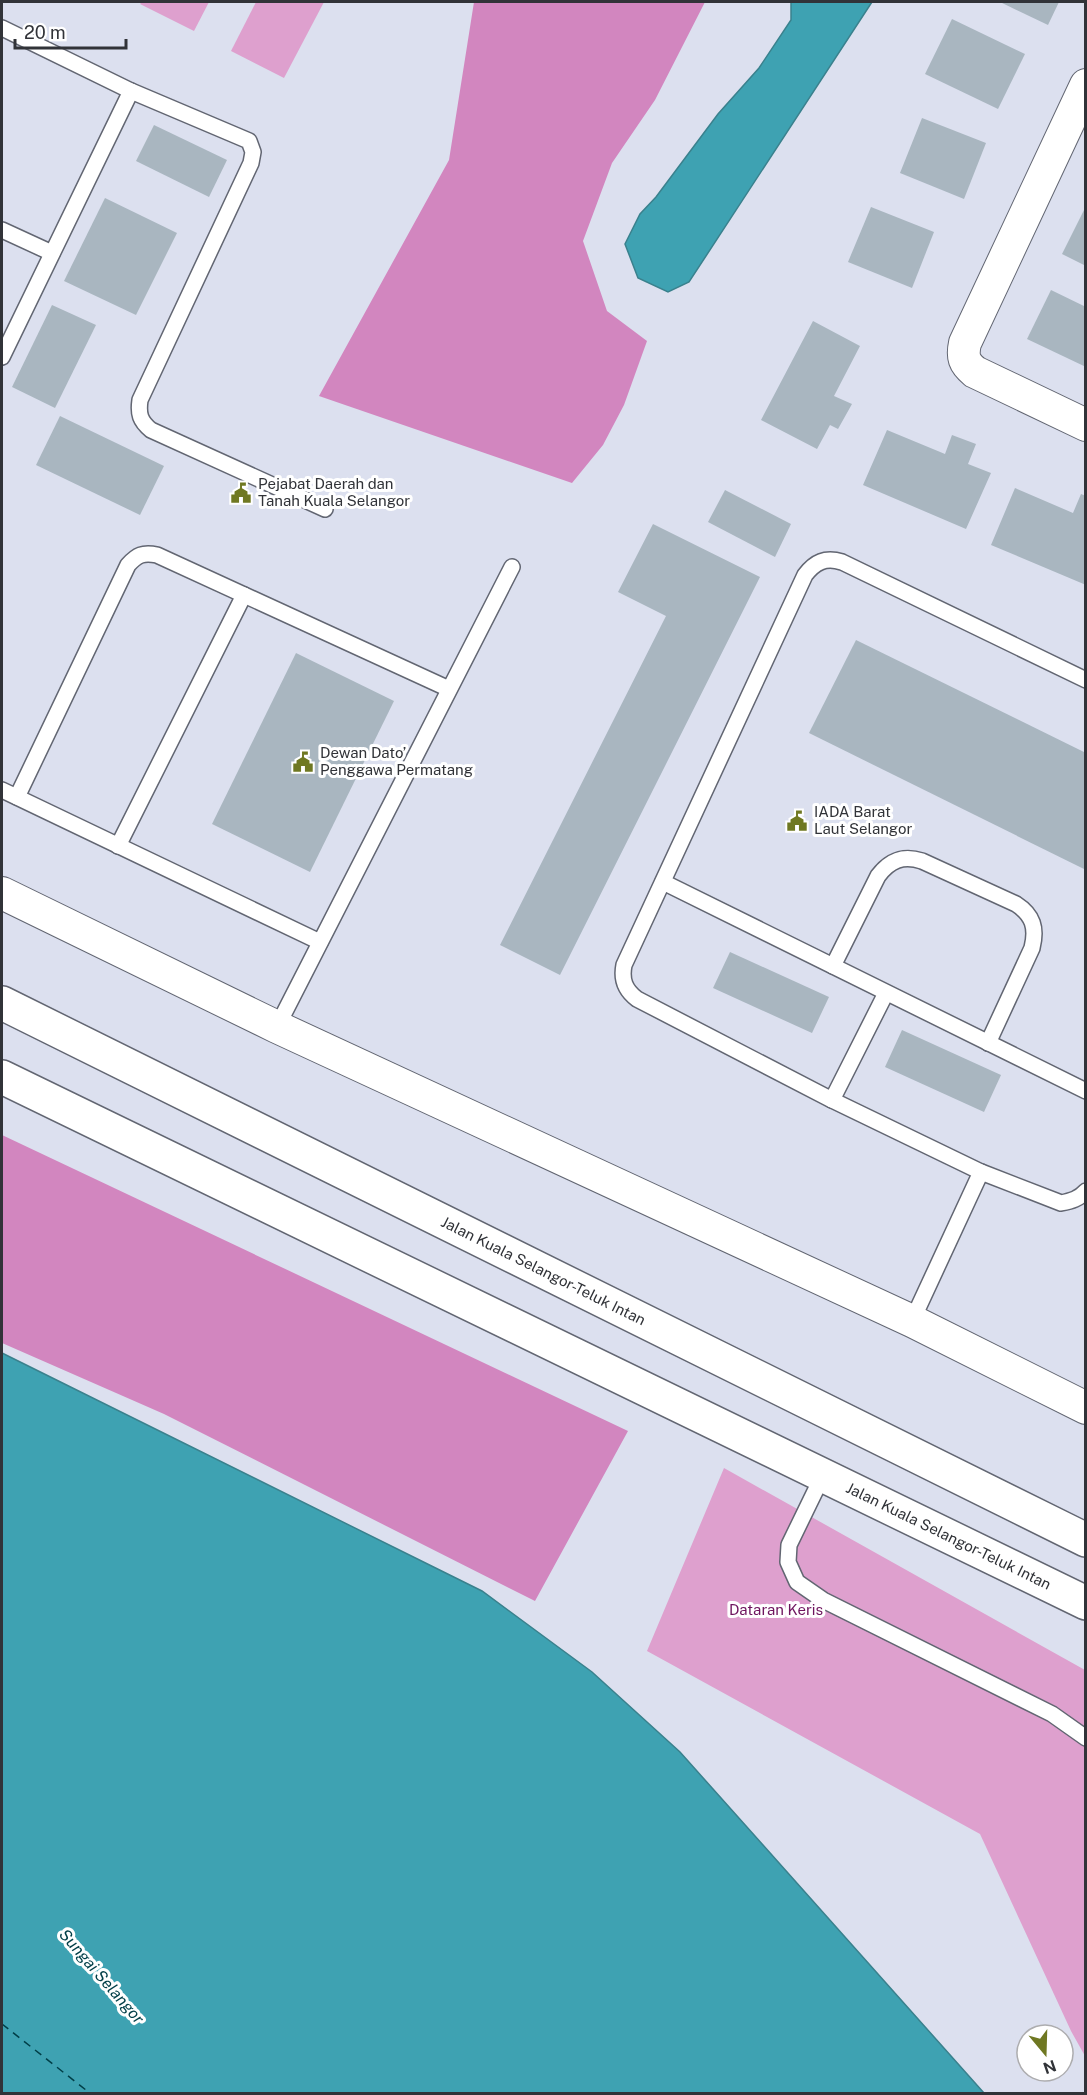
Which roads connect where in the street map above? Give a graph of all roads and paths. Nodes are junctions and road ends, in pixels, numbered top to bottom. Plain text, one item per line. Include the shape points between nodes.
1 (2, 28) edge
2 (1086, 85) edge
3 (131, 91) junction
4 (2, 230) edge
5 (52, 253) junction
6 (2, 357) edge
7 (1086, 425) edge
8 (325, 509) dead end
9 (512, 567) dead end
10 (244, 595) junction
11 (1086, 680) edge
12 (449, 689) junction
13 (2, 790) edge
14 (17, 797) junction
15 (118, 846) junction
16 (663, 882) junction
17 (2, 893) edge
18 (320, 942) junction
19 (833, 966) junction
20 (886, 993) junction
21 (2, 1003) edge
22 (277, 1027) junction
23 (988, 1043) junction
24 (2, 1077) edge
25 (1086, 1091) edge
26 (832, 1100) junction
27 (981, 1172) junction
28 (1086, 1191) edge
29 (912, 1321) junction
30 (1086, 1408) edge
31 (823, 1475) junction
32 (1086, 1540) edge
33 (1086, 1603) edge
34 (1086, 1738) edge

1 - 3 lane
2 - 7 street via 963,354 966,365 975,372
3 - 5 lane
3 - 8 lane via 249,141 253,152 140,400 138,412 142,423
4 - 5 lane
5 - 6 lane
9 - 12 lane
10 - 12 lane
10 - 14 lane via 157,555 135,556
10 - 15 lane
11 - 16 lane via 842,562 821,561 805,575
12 - 18 lane
13 - 14 lane
14 - 15 lane
15 - 18 lane
16 - 19 lane
16 - 26 lane via 624,965 622,975 629,993
17 - 22 street
18 - 22 lane
19 - 20 lane
19 - 23 lane via 878,876 897,860 909,857 922,861 1016,904 1027,911 1036,935
20 - 23 lane
20 - 26 lane
21 - 32 highway, Jalan Kuala Selangor-Teluk Intan
22 - 29 street
23 - 25 lane
24 - 31 highway, Jalan Kuala Selangor-Teluk Intan
26 - 27 lane
27 - 28 lane via 1061,1203
27 - 29 lane
29 - 30 street
31 - 33 highway, Jalan Kuala Selangor-Teluk Intan
31 - 34 lane via 789,1545 788,1563 797,1582 823,1600 1052,1714

